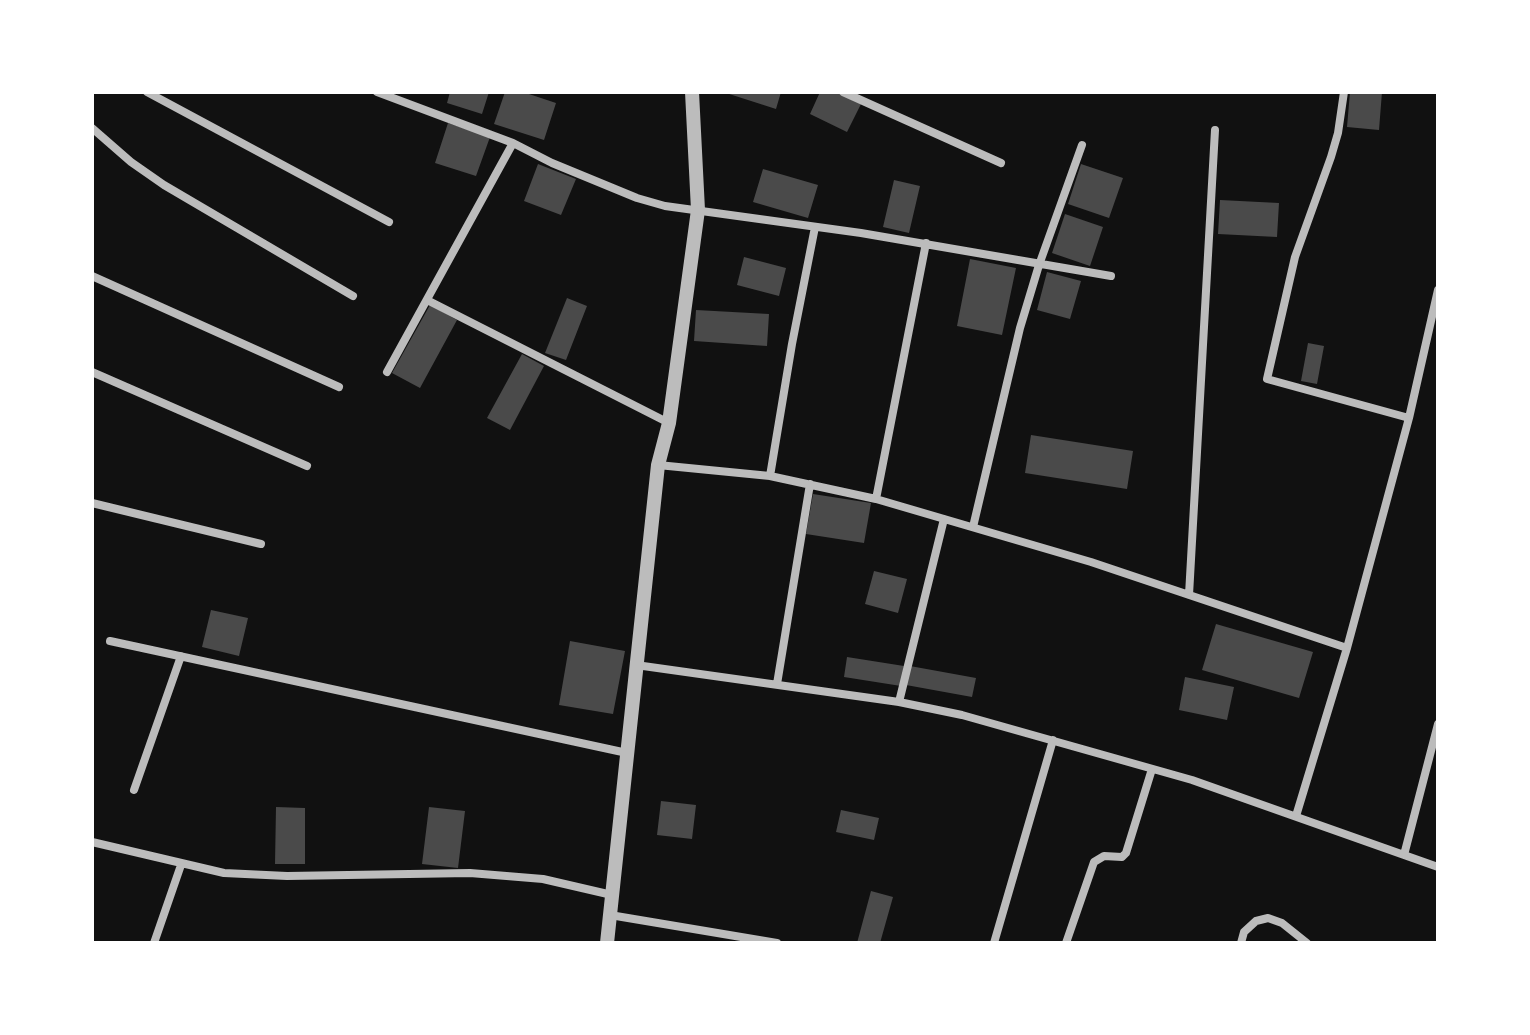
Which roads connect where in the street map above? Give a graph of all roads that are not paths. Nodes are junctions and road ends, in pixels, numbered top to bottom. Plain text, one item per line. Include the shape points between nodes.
1 (147, 92) edge
2 (377, 92) edge
3 (692, 92) edge
4 (843, 92) edge
5 (1344, 92) edge
6 (92, 128) edge
7 (1215, 130) dead end
8 (513, 143) junction
9 (1082, 145) dead end
10 (1001, 163) dead end
11 (698, 210) junction
12 (389, 222) dead end
13 (815, 227) junction
14 (926, 243) junction
15 (1039, 265) junction
16 (92, 276) edge
17 (1111, 276) dead end
18 (1438, 290) edge
19 (353, 296) dead end
20 (427, 300) junction
21 (92, 372) edge
22 (387, 372) dead end
23 (339, 387) dead end
24 (1409, 418) junction
25 (669, 423) junction
26 (658, 465) junction
27 (307, 466) dead end
28 (770, 476) junction
29 (810, 484) junction
30 (876, 499) junction
31 (92, 503) edge
32 (944, 519) junction
33 (973, 527) junction
34 (261, 544) dead end
35 (1189, 595) junction
36 (110, 641) dead end
37 (1347, 648) junction
38 (181, 656) junction
39 (636, 665) junction
40 (777, 684) junction
41 (899, 702) junction
42 (1438, 724) edge
43 (1053, 740) junction
44 (627, 753) junction
45 (1152, 769) junction
46 (134, 790) dead end
47 (1296, 816) junction
48 (92, 842) edge
49 (1404, 855) junction
50 (181, 865) junction
51 (1438, 867) edge
52 (612, 895) junction
53 (610, 915) junction
54 (154, 943) edge
55 (607, 943) edge
56 (777, 943) edge
57 (994, 943) edge
58 (1066, 943) edge
59 (1241, 943) edge
60 (1307, 943) edge

1 - 12 street
2 - 8 street
3 - 11 street
4 - 10 street
5 - 24 street via 1338,133 1295,257 1267,379
6 - 19 street via 164,185
7 - 35 street
8 - 11 street via 637,198
8 - 20 street
9 - 15 street
11 - 13 street
11 - 25 street
13 - 14 street
13 - 28 street
14 - 15 street
14 - 30 street
15 - 17 street
15 - 33 street
16 - 23 street
18 - 24 street
20 - 22 street
20 - 25 street
21 - 27 street
24 - 37 street
25 - 26 street
26 - 28 street
26 - 39 street
28 - 29 street
29 - 30 street
29 - 40 street
30 - 32 street
31 - 34 street
32 - 33 street
32 - 41 street
33 - 35 street
35 - 37 street
36 - 38 street
37 - 47 street
38 - 44 street
38 - 46 street
39 - 40 street
39 - 44 street
40 - 41 street
41 - 43 street
42 - 49 street
43 - 45 street
43 - 57 street
44 - 52 street
45 - 47 street
45 - 58 street via 1126,853 1094,862
47 - 49 street
48 - 50 street
49 - 51 street
50 - 52 street via 287,876 470,873 543,879
50 - 54 street
52 - 53 street
53 - 55 street
53 - 56 street
59 - 60 street via 1244,932 1268,918

